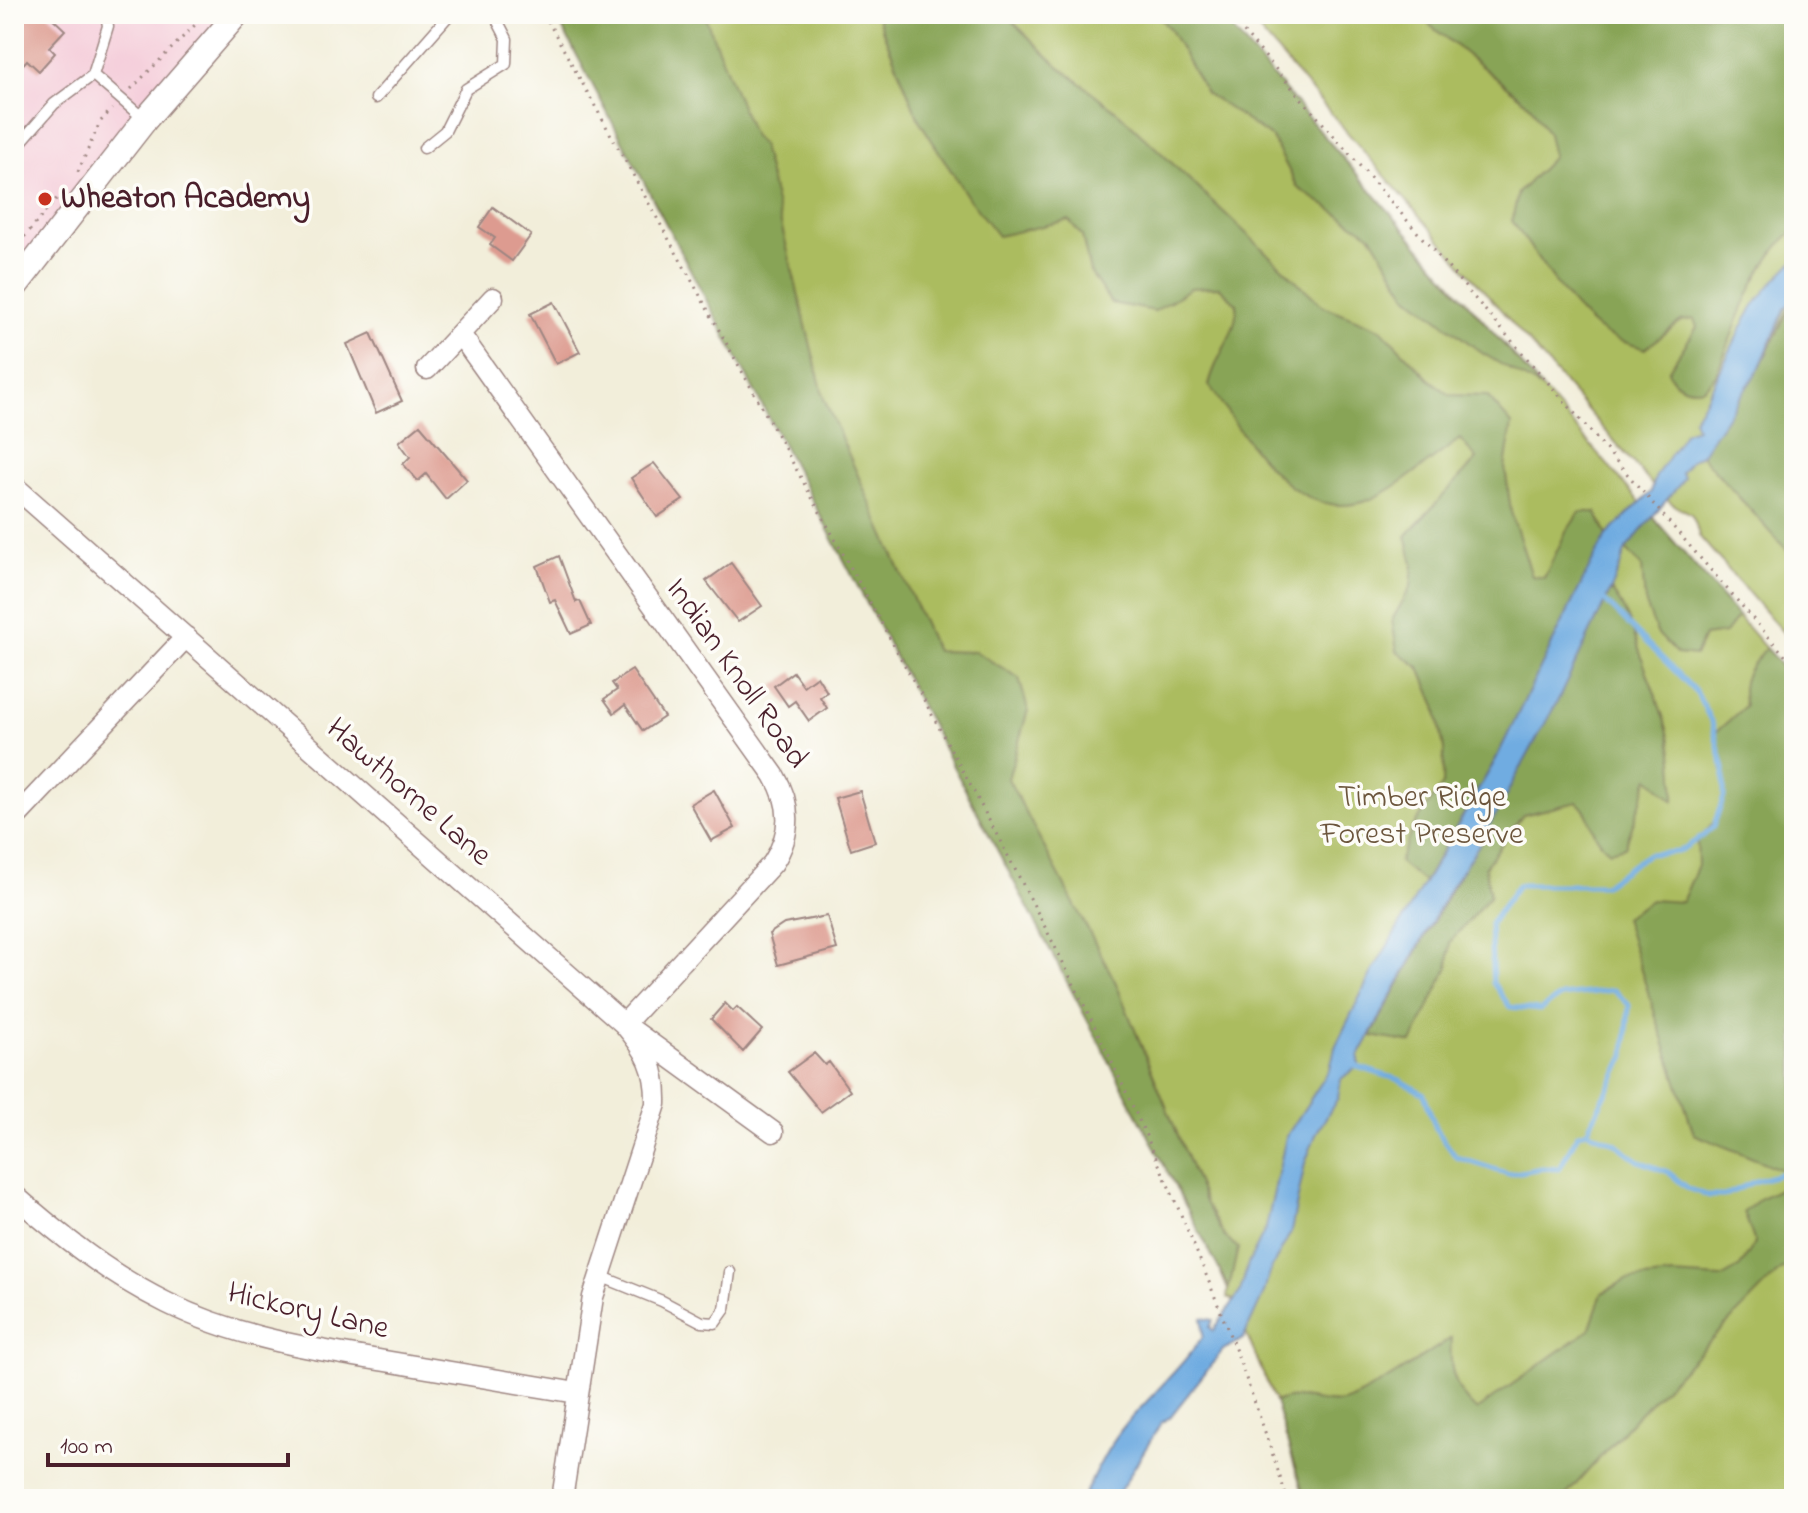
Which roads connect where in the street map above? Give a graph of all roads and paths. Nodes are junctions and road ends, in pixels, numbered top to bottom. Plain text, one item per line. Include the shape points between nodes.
1 (106, 14) edge
2 (206, 14) edge
3 (237, 14) edge
4 (450, 14) edge
5 (494, 14) edge
6 (544, 14) edge
7 (1228, 14) edge
8 (93, 75) junction
9 (376, 98) dead end
10 (121, 99) junction
11 (145, 120) junction
12 (424, 148) dead end
13 (14, 150) edge
14 (77, 174) dead end
15 (59, 195) dead end
16 (14, 249) edge
17 (14, 288) edge
18 (493, 298) dead end
19 (460, 334) junction
20 (427, 369) dead end
21 (14, 486) edge
22 (186, 637) junction
23 (1794, 666) edge
24 (14, 819) edge
25 (624, 1024) junction
26 (773, 1132) dead end
27 (14, 1195) edge
28 (730, 1272) dead end
29 (600, 1276) junction
30 (577, 1393) junction
31 (562, 1499) edge
32 (1287, 1499) edge

1 - 8 lane via 108,26
2 - 10 path
3 - 11 street
4 - 9 lane
5 - 12 lane via 507,39 506,64 466,89 445,131
6 - 32 path via 1033,898 1137,1112 1223,1317
7 - 23 path
8 - 10 lane
8 - 13 lane via 54,104
10 - 11 lane
10 - 14 path via 100,122
11 - 17 street
15 - 16 path
18 - 19 street
19 - 20 street
19 - 25 street, Indian Knoll Road via 774,775 790,814 773,863
21 - 22 street, Hawthorne Lane
22 - 24 street
22 - 25 street, Hawthorne Lane
25 - 26 street, Hawthorne Lane
25 - 29 street via 647,1051 657,1077 656,1104
27 - 30 street, Hickory Lane via 119,1277 231,1329 310,1349
28 - 29 lane via 725,1309 715,1323
29 - 30 street
30 - 31 street

